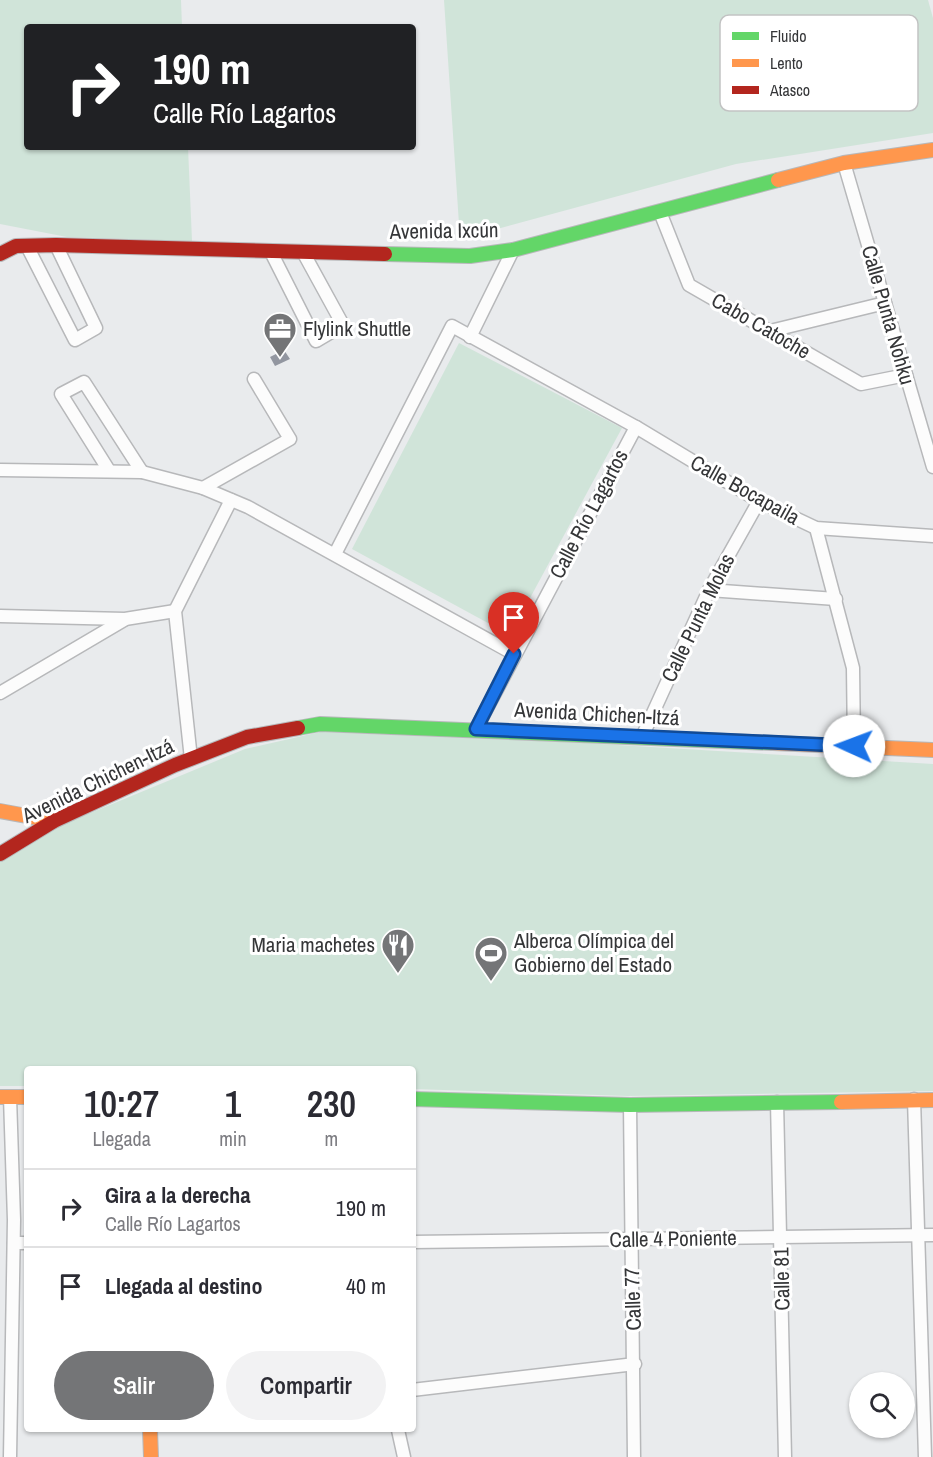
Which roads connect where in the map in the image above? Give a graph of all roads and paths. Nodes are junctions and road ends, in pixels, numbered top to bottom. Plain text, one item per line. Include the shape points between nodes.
1 (933, 150) edge
2 (843, 163) junction
3 (660, 212) junction
4 (0, 241) edge
5 (56, 244) junction
6 (22, 246) junction
7 (513, 250) junction
8 (272, 252) junction
9 (303, 252) junction
10 (0, 254) edge
11 (885, 303) junction
12 (770, 331) junction
13 (470, 336) junction
14 (906, 375) junction
15 (254, 379) dead end
16 (636, 427) junction
17 (933, 467) edge
18 (0, 470) edge
19 (108, 470) junction
20 (142, 472) junction
21 (203, 488) junction
22 (231, 500) junction
23 (759, 501) junction
24 (816, 528) junction
25 (933, 536) edge
26 (335, 554) junction
27 (709, 590) junction
28 (836, 599) junction
29 (175, 611) junction
30 (0, 616) edge
31 (125, 619) junction
32 (514, 654) junction
33 (0, 693) edge
34 (476, 729) junction
35 (642, 737) junction
36 (854, 746) junction
37 (933, 750) edge
38 (191, 759) junction
39 (0, 811) edge
40 (54, 821) junction
41 (0, 854) edge
42 (5, 1097) edge
43 (24, 1097) edge
44 (416, 1099) edge
45 (914, 1100) junction
46 (933, 1100) edge
47 (777, 1102) junction
48 (630, 1105) junction
49 (14, 1220) junction
50 (0, 1221) edge
51 (933, 1235) edge
52 (918, 1236) junction
53 (781, 1237) junction
54 (631, 1239) junction
55 (416, 1242) edge
56 (14, 1243) junction
57 (24, 1244) edge
58 (635, 1364) junction
59 (416, 1390) edge
60 (150, 1432) edge
61 (398, 1432) edge
62 (5, 1437) edge
63 (10, 1457) edge
64 (151, 1457) edge
65 (404, 1457) edge
66 (634, 1457) edge
67 (785, 1457) edge
68 (925, 1457) edge

1 - 2 main road, Avenida Ixcún
2 - 3 main road, Avenida Ixcún
2 - 11 street, Calle Punta Nohku
3 - 7 main road, Avenida Ixcún
3 - 12 street, Cabo Catoche via 689,285
4 - 6 main road, Avenida Ixcún
5 - 6 main road, Avenida Ixcún
5 - 6 street via 96,328 75,340
5 - 8 main road, Avenida Ixcún
6 - 10 main road, Avenida Ixcún
7 - 9 main road, Avenida Ixcún via 470,256
7 - 13 street
8 - 9 main road, Avenida Ixcún
8 - 9 street via 316,341 343,326
11 - 12 street
11 - 14 street, Calle Punta Nohku
12 - 14 street, Cabo Catoche via 861,384
13 - 16 street, Calle Bocapaila
13 - 26 street, Calle Bocapaila via 452,326
14 - 17 street, Calle Punta Nohku
15 - 21 street via 290,439
16 - 23 street, Calle Bocapaila
16 - 32 street, Calle Río Lagartos
18 - 19 street
19 - 20 street
19 - 20 street via 61,394 84,382
20 - 21 street
21 - 22 street
22 - 26 street
22 - 29 street
23 - 24 street, Calle Bocapaila
23 - 27 street, Calle Punta Molas
24 - 25 street, Calle Bocapaila
24 - 28 street
26 - 32 street
27 - 28 street
27 - 35 street, Calle Punta Molas
28 - 36 street via 854,668
29 - 31 street
29 - 38 street
30 - 31 street
31 - 33 street
32 - 34 street, Calle Río Lagartos
34 - 35 main road, Avenida Chichen-Itzá
34 - 38 main road, Avenida Chichen-Itzá via 320,724 247,737
35 - 36 main road, Avenida Chichen-Itzá
36 - 37 main road, Avenida Chichen-Itzá
38 - 40 main road, Avenida Chichen-Itzá
39 - 40 main road
40 - 41 main road, Avenida Chichen-Itzá
42 - 43 main road
42 - 49 street
44 - 48 main road
45 - 46 main road
45 - 47 main road
45 - 52 street
47 - 48 main road
47 - 53 street, Calle 81
48 - 54 street, Calle 77
49 - 50 street
49 - 56 street
51 - 52 street, Calle 4 Poniente
52 - 53 street, Calle 4 Poniente
52 - 68 street
53 - 54 street, Calle 4 Poniente
53 - 67 street, Calle 81
54 - 55 street, Calle 4 Poniente
54 - 58 street, Calle 77
56 - 57 street
56 - 62 street
58 - 59 street
58 - 66 street, Calle 77
60 - 64 main road
61 - 65 street
62 - 63 street

